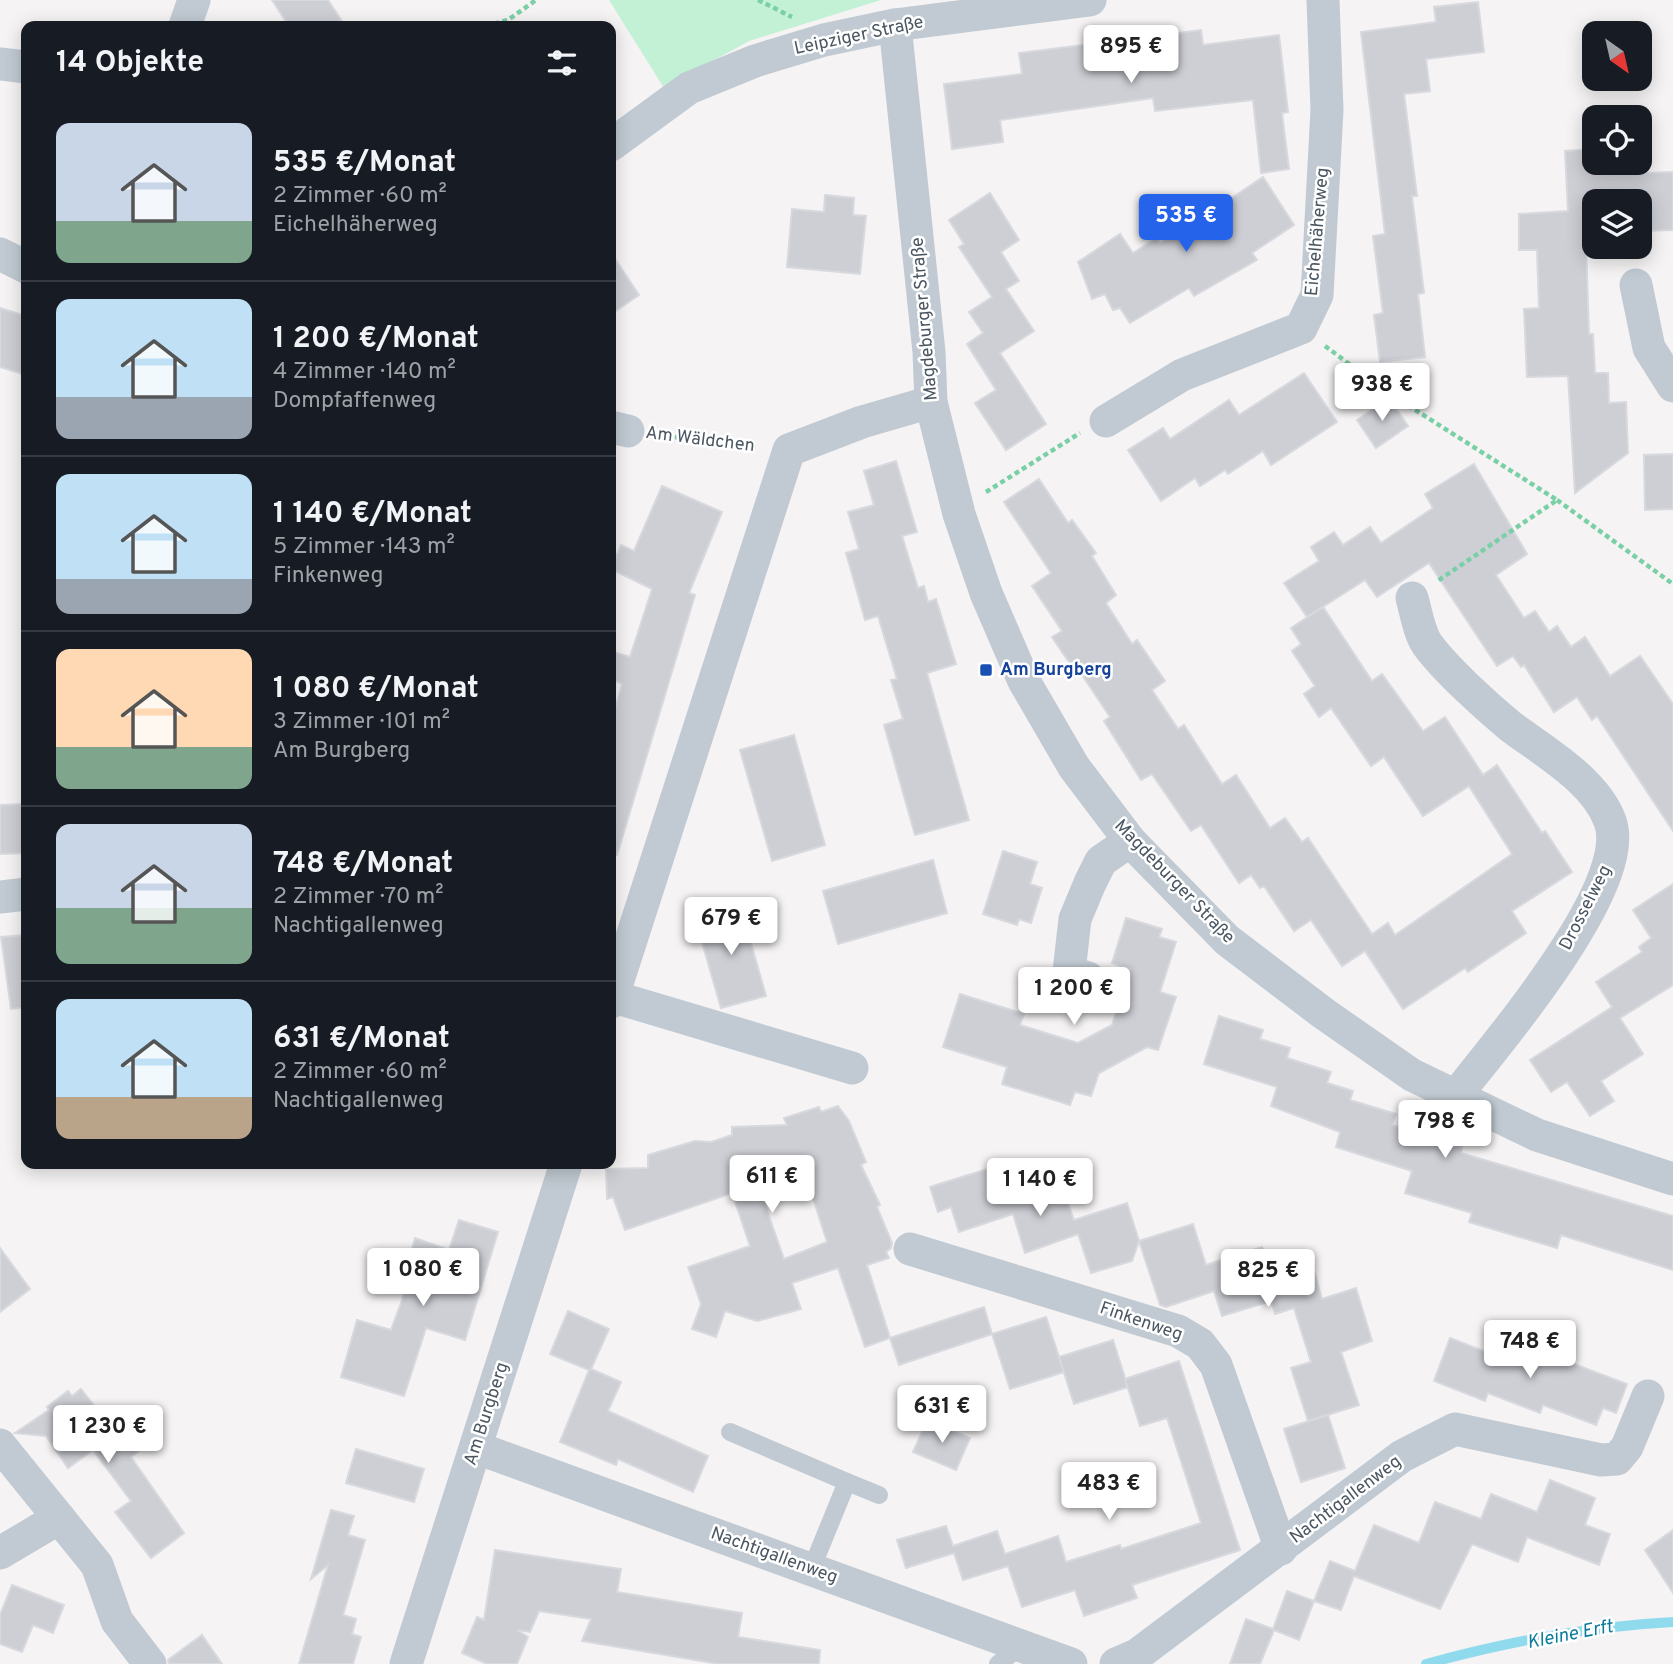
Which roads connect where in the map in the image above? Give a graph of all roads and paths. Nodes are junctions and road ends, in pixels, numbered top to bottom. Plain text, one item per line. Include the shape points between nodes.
1 (194, 0) edge
2 (537, 0) edge
3 (1090, 0) edge
4 (1323, 0) edge
5 (188, 21) edge
6 (504, 21) edge
7 (895, 25) junction
8 (0, 64) edge
9 (21, 66) edge
10 (616, 141) edge
11 (0, 254) edge
12 (21, 264) edge
13 (1636, 285) dead end
14 (1301, 328) junction
15 (1673, 386) edge
16 (931, 402) junction
17 (1106, 421) joint
18 (619, 429) edge
19 (789, 450) junction
20 (1557, 500) junction
21 (959, 514) junction
22 (1673, 584) edge
23 (1412, 598) joint
24 (1130, 841) junction
25 (21, 895) edge
26 (0, 897) edge
27 (1088, 978) dead end
28 (616, 983) edge
29 (616, 999) edge
30 (852, 1068) dead end
31 (1455, 1097) junction
32 (564, 1169) edge
33 (1673, 1179) edge
34 (910, 1249) dead end
35 (1648, 1396) dead end
36 (730, 1432) dead end
37 (0, 1445) edge
38 (477, 1448) junction
39 (847, 1482) junction
40 (879, 1495) dead end
41 (59, 1518) junction
42 (1281, 1549) junction
43 (0, 1553) edge
44 (811, 1570) junction
45 (1010, 1655) edge
46 (150, 1664) edge
47 (406, 1664) edge
48 (1071, 1664) edge
49 (1116, 1664) edge

1 - 5 street
2 - 6 path
3 - 7 street, Leipziger Straße
4 - 14 street, Eichelhäherweg via 1327,110 1317,295
7 - 10 street, Leipziger Straße via 755,61 689,88
7 - 16 street, Magdeburger Straße
8 - 9 street
11 - 12 street
13 - 15 street via 1649,348
14 - 17 street via 1182,375
14 - 20 path via 1387,393
16 - 19 street
16 - 21 street, Magdeburger Straße
17 - 21 path via 995,486
18 - 19 path, Am Wäldchen
19 - 28 street
20 - 22 path
20 - 23 path
21 - 24 street, Magdeburger Straße via 1024,681 1074,767
23 - 31 street, Drosselweg via 1426,642 1494,713 1597,799 1610,821 1614,848 1606,874 1556,967
24 - 27 street via 1101,861 1075,919 1069,972
24 - 31 street, Magdeburger Straße via 1227,940 1412,1075
25 - 26 street
29 - 30 street
31 - 33 street, Magdeburger Straße via 1537,1135
32 - 38 street, Am Burgberg
34 - 42 street, Finkenweg via 1178,1331 1200,1344 1216,1365
35 - 42 street, Nachtigallenweg via 1627,1447 1617,1459 1601,1460 1455,1429 1402,1457
36 - 39 lane
37 - 41 street
38 - 44 street, Nachtigallenweg
38 - 47 street, Am Burgberg
39 - 40 lane
39 - 44 lane
41 - 43 street
41 - 46 street via 97,1565 117,1621
42 - 49 street, Nachtigallenweg via 1137,1655
44 - 45 street, Nachtigallenweg
45 - 48 street, Nachtigallenweg

